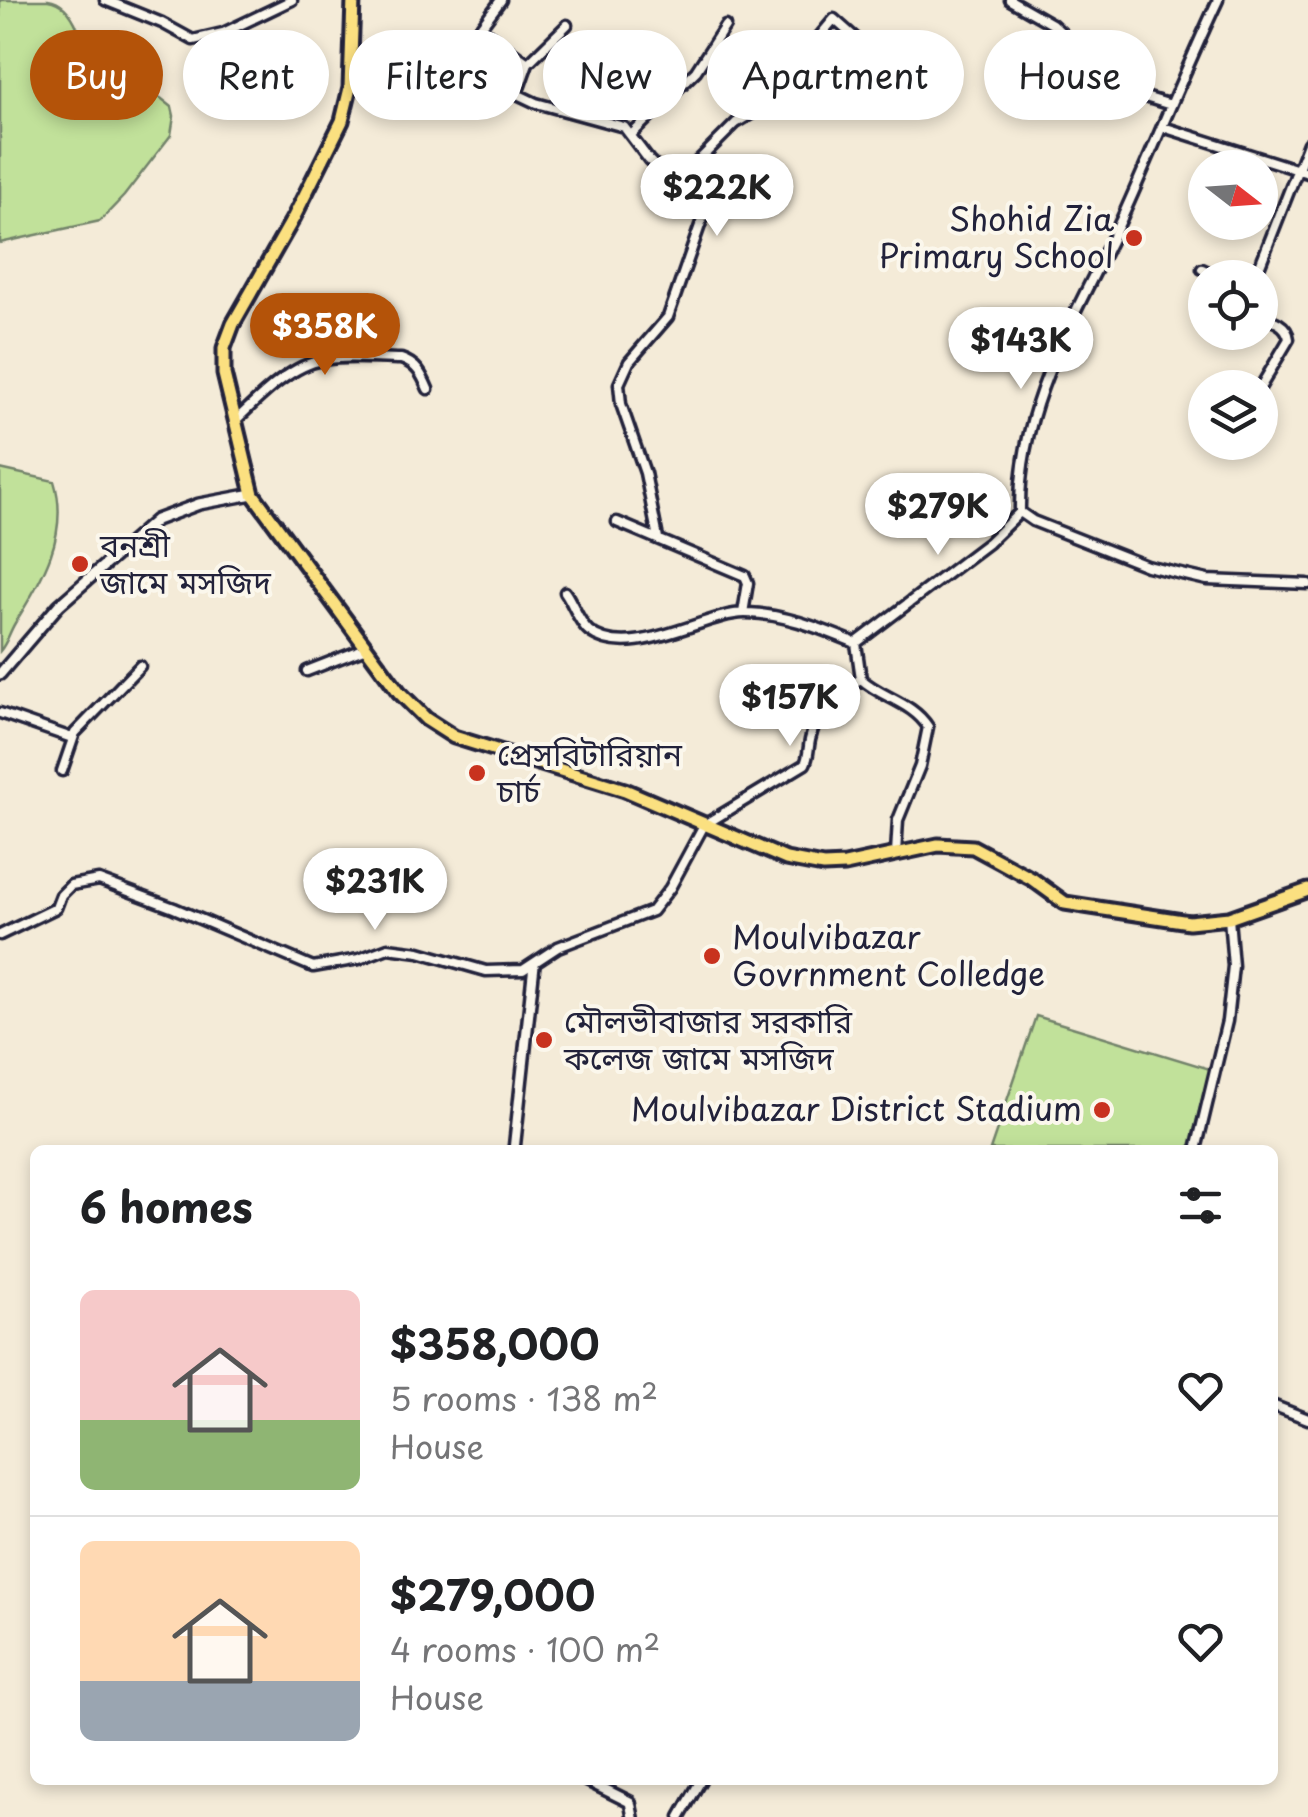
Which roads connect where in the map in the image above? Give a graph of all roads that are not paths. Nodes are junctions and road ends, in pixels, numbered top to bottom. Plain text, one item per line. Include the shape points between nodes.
1 (105, 0) edge
2 (292, 0) edge
3 (353, 0) edge
4 (501, 0) edge
5 (1010, 0) edge
6 (1218, 0) edge
7 (567, 24) dead end
8 (725, 26) dead end
9 (480, 28) joint
10 (352, 30) edge
11 (825, 30) edge
12 (846, 30) edge
13 (528, 64) junction
14 (349, 83) edge
15 (1171, 106) junction
16 (742, 120) edge
17 (1164, 127) junction
18 (632, 134) junction
19 (1308, 144) edge
20 (1304, 171) edge
21 (674, 184) junction
22 (1263, 260) edge
23 (1278, 324) edge
24 (1270, 370) edge
25 (428, 389) dead end
26 (234, 422) junction
27 (253, 494) junction
28 (1020, 512) junction
29 (617, 522) dead end
30 (658, 538) junction
31 (1308, 584) edge
32 (565, 592) dead end
33 (743, 613) junction
34 (856, 642) junction
35 (366, 648) junction
36 (140, 666) dead end
37 (307, 670) dead end
38 (0, 674) edge
39 (861, 680) junction
40 (0, 713) edge
41 (72, 738) junction
42 (62, 771) dead end
43 (704, 825) junction
44 (896, 852) junction
45 (1308, 890) edge
46 (1228, 918) junction
47 (0, 935) edge
48 (534, 965) junction
49 (515, 1145) edge
50 (1197, 1145) edge
51 (1278, 1407) edge
52 (1308, 1419) edge
53 (596, 1785) edge
54 (698, 1785) edge
55 (633, 1817) edge
56 (680, 1817) edge

1 - 2 street via 193,40
3 - 10 highway
4 - 9 street
5 - 15 street via 1052,24 1132,93
6 - 15 street
7 - 13 street
8 - 18 street via 696,71
9 - 13 street
11 - 12 street via 834,19
13 - 18 street via 517,94
14 - 26 highway via 342,121 224,348
15 - 17 street
16 - 21 street
17 - 20 street
17 - 28 street via 1047,372 1025,443
18 - 21 street
19 - 20 street
20 - 22 street
21 - 30 street via 700,208 704,222 668,316 629,362 618,392
23 - 24 street via 1288,339
25 - 26 street via 420,372 402,359 322,360 305,365
26 - 27 highway
27 - 35 highway
27 - 38 street via 156,520 59,604
28 - 31 street via 1147,566 1207,580
28 - 34 street
29 - 30 street
30 - 33 street via 746,576
32 - 33 street via 590,632 627,640 668,636
33 - 34 street via 801,622
34 - 39 street
35 - 37 street
35 - 43 highway via 412,706 454,737 625,790
36 - 41 street
39 - 43 street via 825,707 806,764
39 - 44 street via 904,704 928,727 898,820
40 - 41 street
41 - 42 street
43 - 44 highway via 786,859 823,866
43 - 48 street via 652,911 558,947
44 - 46 highway via 974,848 1065,903 1189,922
45 - 46 highway
46 - 50 street via 1233,966 1227,1021
47 - 48 street via 56,908 71,885 99,880 313,967 388,948 486,971
48 - 49 street
51 - 52 street
53 - 55 street via 630,1802
54 - 56 street

